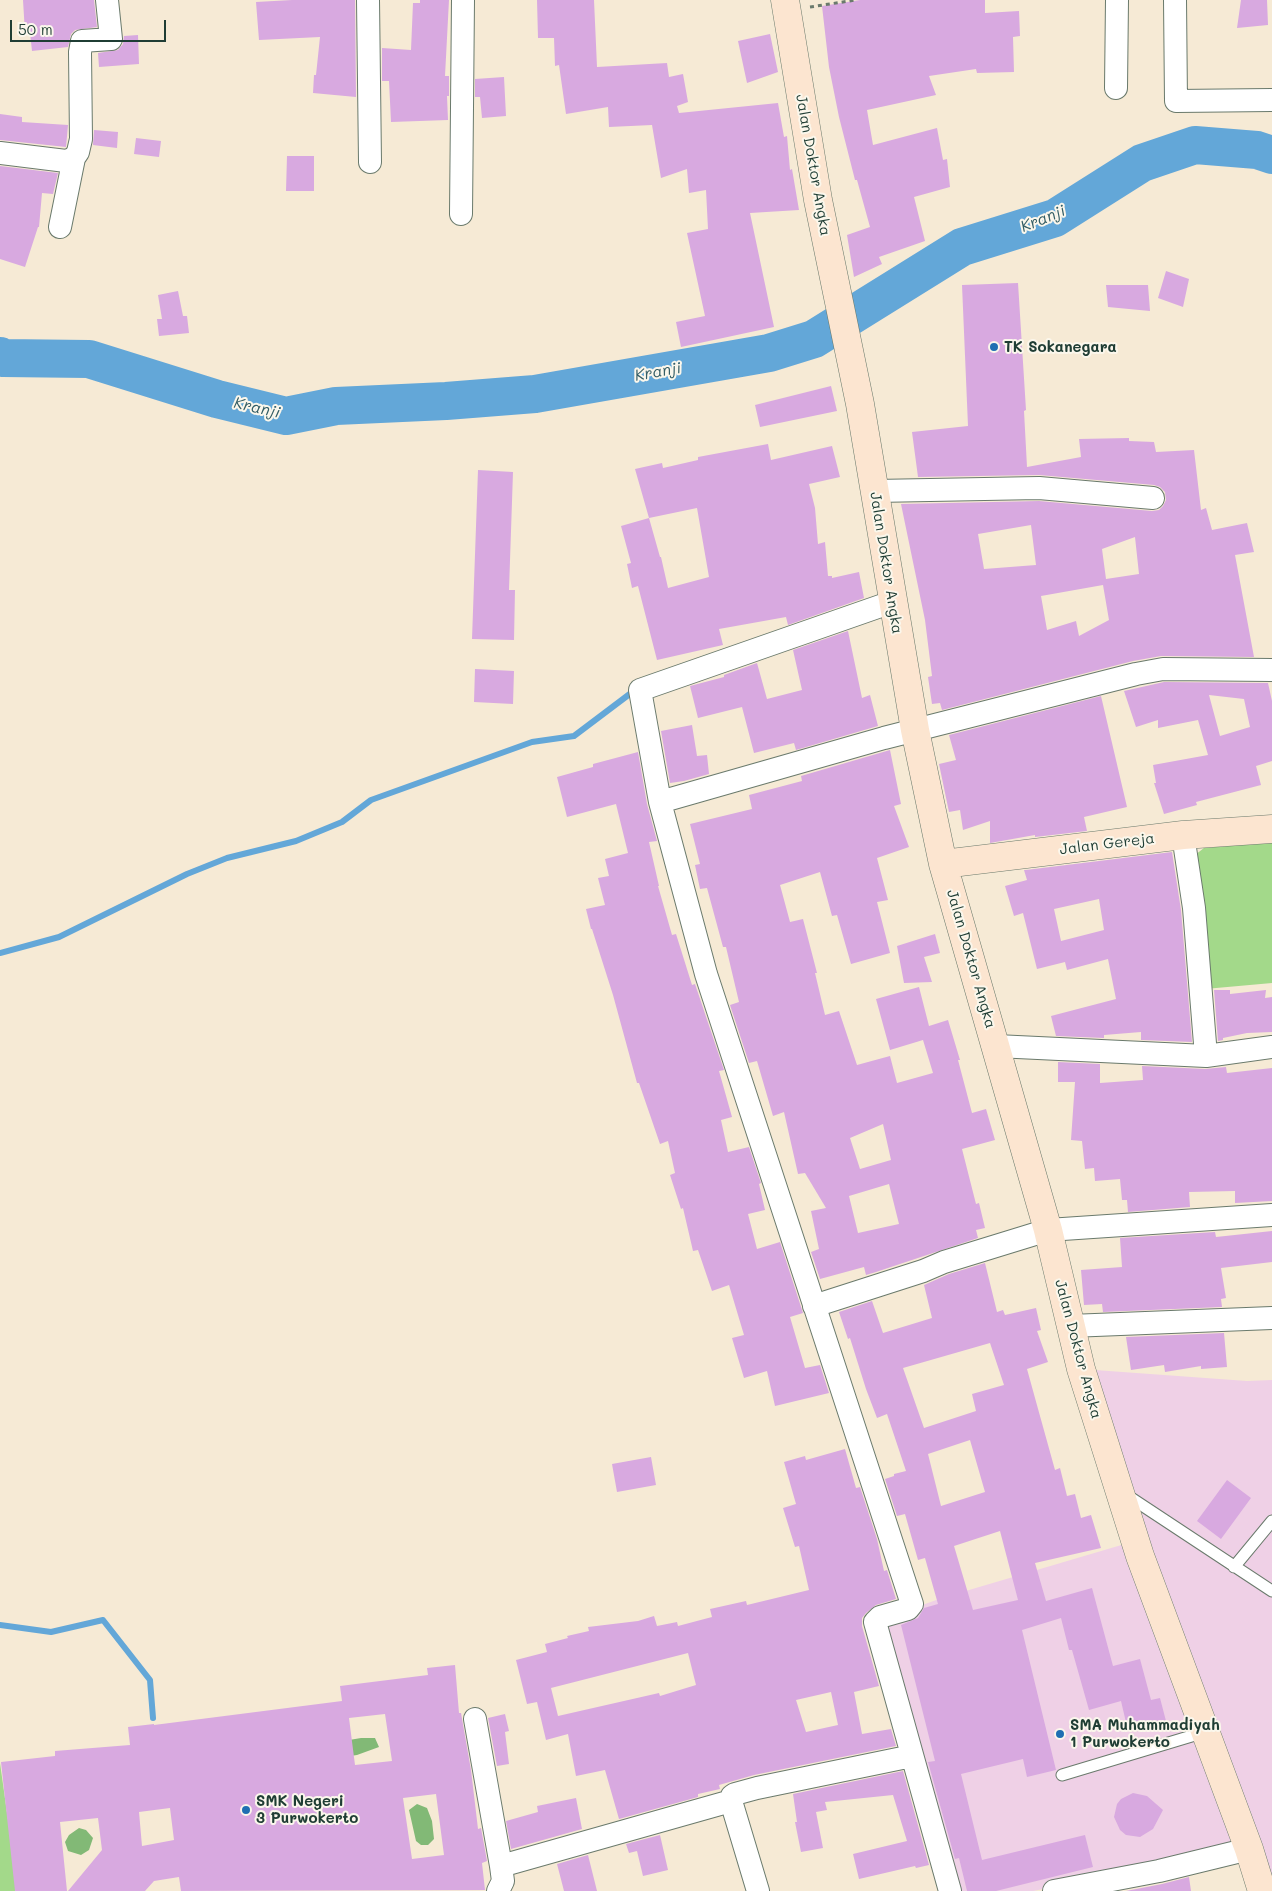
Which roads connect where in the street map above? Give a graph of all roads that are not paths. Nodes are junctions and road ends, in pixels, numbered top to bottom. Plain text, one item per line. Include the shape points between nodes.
1 (107, 0) edge
2 (368, 0) edge
3 (462, 0) edge
4 (1117, 0) edge
5 (1175, 0) edge
6 (786, 5) edge
7 (1116, 88) dead end
8 (1272, 100) edge
9 (0, 153) edge
10 (74, 158) junction
11 (370, 162) dead end
12 (461, 214) dead end
13 (60, 227) dead end
14 (874, 491) junction
15 (1153, 498) dead end
16 (892, 602) junction
17 (1272, 670) edge
18 (915, 730) junction
19 (660, 802) junction
20 (1272, 829) edge
21 (1183, 835) junction
22 (943, 864) junction
23 (996, 1046) junction
24 (1272, 1047) edge
25 (1206, 1056) junction
26 (1272, 1215) edge
27 (1048, 1230) junction
28 (814, 1306) junction
29 (1272, 1318) edge
30 (1070, 1326) junction
31 (1119, 1490) junction
32 (1272, 1521) edge
33 (1234, 1566) junction
34 (1272, 1591) edge
35 (474, 1719) dead end
36 (1205, 1732) junction
37 (912, 1756) junction
38 (1062, 1775) dead end
39 (731, 1801) junction
40 (1249, 1849) junction
41 (501, 1866) junction
42 (498, 1891) edge
43 (758, 1891) edge
44 (950, 1891) edge
45 (1054, 1891) edge
46 (1262, 1891) edge

1 - 10 street via 110,39 82,42 81,140
2 - 11 street
3 - 12 street
4 - 7 street
5 - 8 street via 1176,101
6 - 14 street, Jalan Doktor Angka via 818,200 860,404
9 - 10 street via 66,160
10 - 13 street
14 - 15 street via 1039,488
14 - 16 street, Jalan Doktor Angka
16 - 18 street, Jalan Doktor Angka
16 - 19 street via 640,690
17 - 18 street via 1163,669
18 - 19 street
18 - 22 street, Jalan Doktor Angka
19 - 28 street via 706,974
20 - 21 street, Jalan Gereja
21 - 22 street, Jalan Gereja
21 - 25 street via 1194,908
22 - 23 street, Jalan Doktor Angka
23 - 25 street
23 - 27 street, Jalan Doktor Angka
24 - 25 street
26 - 27 street
27 - 28 street
27 - 30 street, Jalan Doktor Angka
28 - 37 street via 912,1604 906,1610 880,1617 875,1622
29 - 30 street
30 - 31 street, Jalan Doktor Angka
31 - 33 lane
31 - 36 street, Jalan Doktor Angka
32 - 33 lane
33 - 34 lane
35 - 41 street
36 - 38 lane
36 - 40 street, Jalan Doktor Angka
37 - 39 street via 735,1794
37 - 44 street
39 - 41 street
39 - 43 street
40 - 45 street via 1159,1871
40 - 46 street, Jalan Doktor Angka
41 - 42 street via 503,1881

